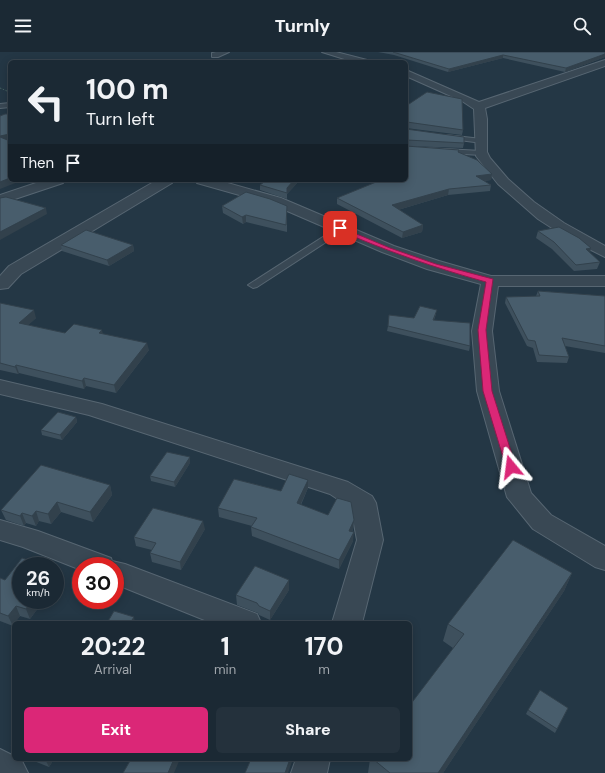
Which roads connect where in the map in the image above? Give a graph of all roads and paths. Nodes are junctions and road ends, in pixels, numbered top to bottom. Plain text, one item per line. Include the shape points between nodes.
1 (225, 52) edge
2 (326, 52) edge
3 (215, 55) dead end
4 (374, 55) dead end
5 (603, 59) edge
6 (355, 60) edge
7 (365, 60) edge
8 (408, 74) edge
9 (479, 107) junction
10 (439, 137) edge
11 (482, 147) junction
12 (408, 149) edge
13 (52, 182) edge
14 (164, 182) edge
15 (209, 182) edge
16 (0, 200) edge
17 (340, 228) junction
18 (605, 252) edge
19 (490, 281) junction
20 (605, 281) edge
21 (0, 285) edge
22 (253, 285) dead end
23 (0, 387) edge
24 (0, 530) edge
25 (78, 557) edge
26 (605, 560) edge
27 (124, 576) edge
28 (241, 621) edge
29 (349, 621) edge
30 (312, 761) edge
31 (0, 767) edge
32 (10, 773) edge
33 (309, 773) edge

1 - 3 street
2 - 6 street
4 - 7 street
5 - 9 street
8 - 9 street
9 - 11 street via 482,115
10 - 11 lane
11 - 12 lane
11 - 18 street via 501,179 523,200 585,242
13 - 16 street
14 - 21 street via 15,270
15 - 17 street via 276,201
17 - 19 street via 388,249
17 - 22 lane
19 - 20 street
19 - 26 street via 482,330 488,391 520,497 542,522
23 - 29 street via 94,408 339,488 363,503 370,540
24 - 25 street
27 - 28 street
30 - 33 street
31 - 32 street

